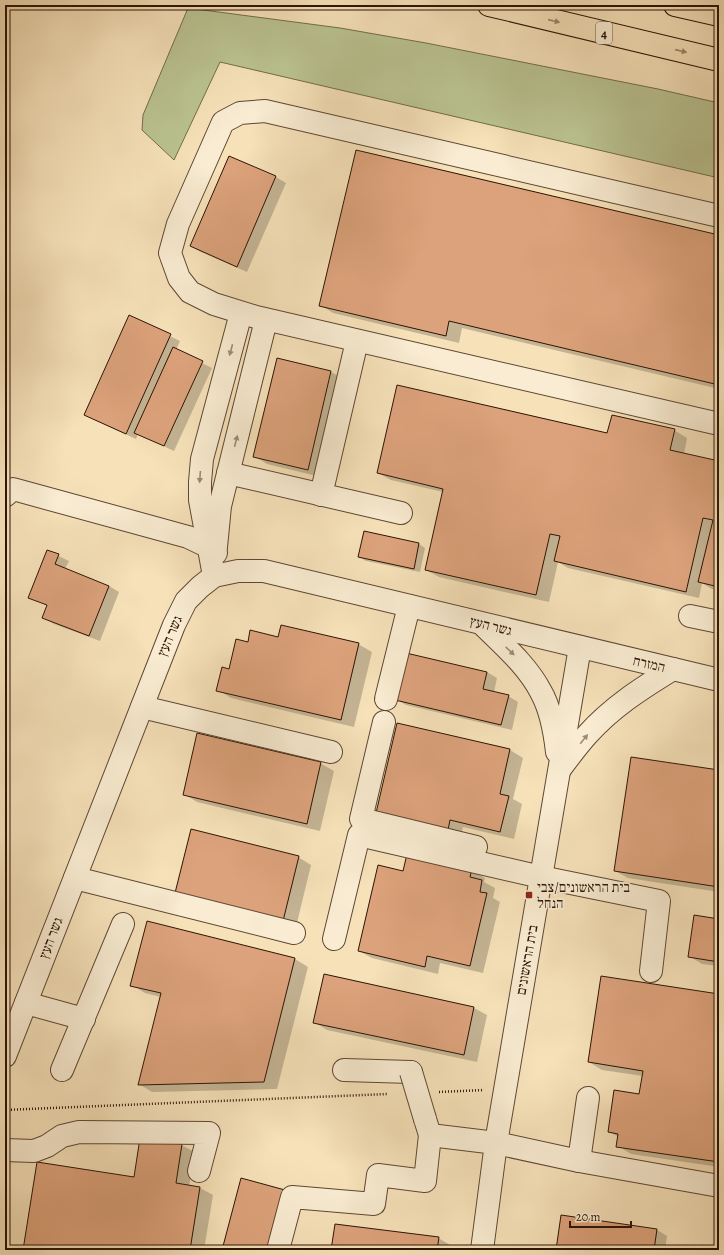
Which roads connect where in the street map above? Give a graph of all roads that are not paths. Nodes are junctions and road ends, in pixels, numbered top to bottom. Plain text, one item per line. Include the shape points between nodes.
1 (489, 5) edge
2 (675, 5) edge
3 (719, 15) edge
4 (719, 60) edge
5 (719, 216) edge
6 (241, 313) junction
7 (266, 320) junction
8 (357, 341) junction
9 (719, 424) edge
10 (228, 473) junction
11 (321, 494) junction
12 (5, 496) edge
13 (401, 513) dead end
14 (212, 550) junction
15 (214, 576) junction
16 (409, 606) junction
17 (690, 616) dead end
18 (719, 622) edge
19 (482, 624) junction
20 (580, 647) junction
21 (673, 669) junction
22 (719, 680) edge
23 (386, 699) dead end
24 (142, 707) junction
25 (384, 722) dead end
26 (331, 752) dead end
27 (560, 770) junction
28 (542, 870) junction
29 (75, 878) junction
30 (123, 924) dead end
31 (294, 933) dead end
32 (334, 939) dead end
33 (651, 971) dead end
34 (26, 1003) junction
35 (84, 1020) junction
36 (5, 1056) edge
37 (62, 1070) dead end
38 (344, 1070) dead end
39 (588, 1098) dead end
40 (428, 1127) junction
41 (496, 1143) junction
42 (5, 1150) edge
43 (579, 1161) junction
44 (200, 1171) dead end
45 (719, 1186) edge
46 (278, 1250) edge
47 (482, 1250) edge

1 -> 4 highway, 4
2 - 3 highway
5 - 6 street via 265,111 240,113 224,122 178,224 170,253 179,278 190,292
6 - 7 street
6 -> 14 street via 202,460 200,500
7 - 8 street
10 -> 7 street
8 - 9 street
8 - 11 street
10 - 11 street
10 - 14 street
11 - 13 street
12 - 14 street via 13,489 188,537
14 - 15 street
15 - 16 street, גשר העץ via 238,571 264,571
15 - 24 street, גשר העץ via 186,600
16 - 19 street, גשר העץ
16 - 23 street
17 - 18 street
19 - 20 street, גשר העץ
19 -> 27 street via 520,662 542,692 554,729
20 - 21 street, המזרח
20 - 27 street, בית הראשונים
21 - 22 street, המזרח
27 -> 21 street via 588,734 607,715 635,692
24 - 26 street
24 - 29 street, גשר העץ
25 - 28 street via 361,819
27 - 28 street, בית הראשונים
28 - 32 street via 359,835
28 - 33 street via 659,901
28 - 41 street, בית הראשונים
29 - 31 street
29 - 34 street, גשר העץ
30 - 35 street
34 - 35 street
34 - 36 street, גשר העץ
35 - 37 street
38 - 40 street, bridge via 411,1072
39 - 43 street
40 - 41 street
40 - 46 street via 425,1181 378,1175 374,1204 292,1197
41 - 43 street
41 - 47 street, בית הראשונים
42 - 44 street via 34,1151 62,1136 78,1132 209,1132
43 - 45 street

